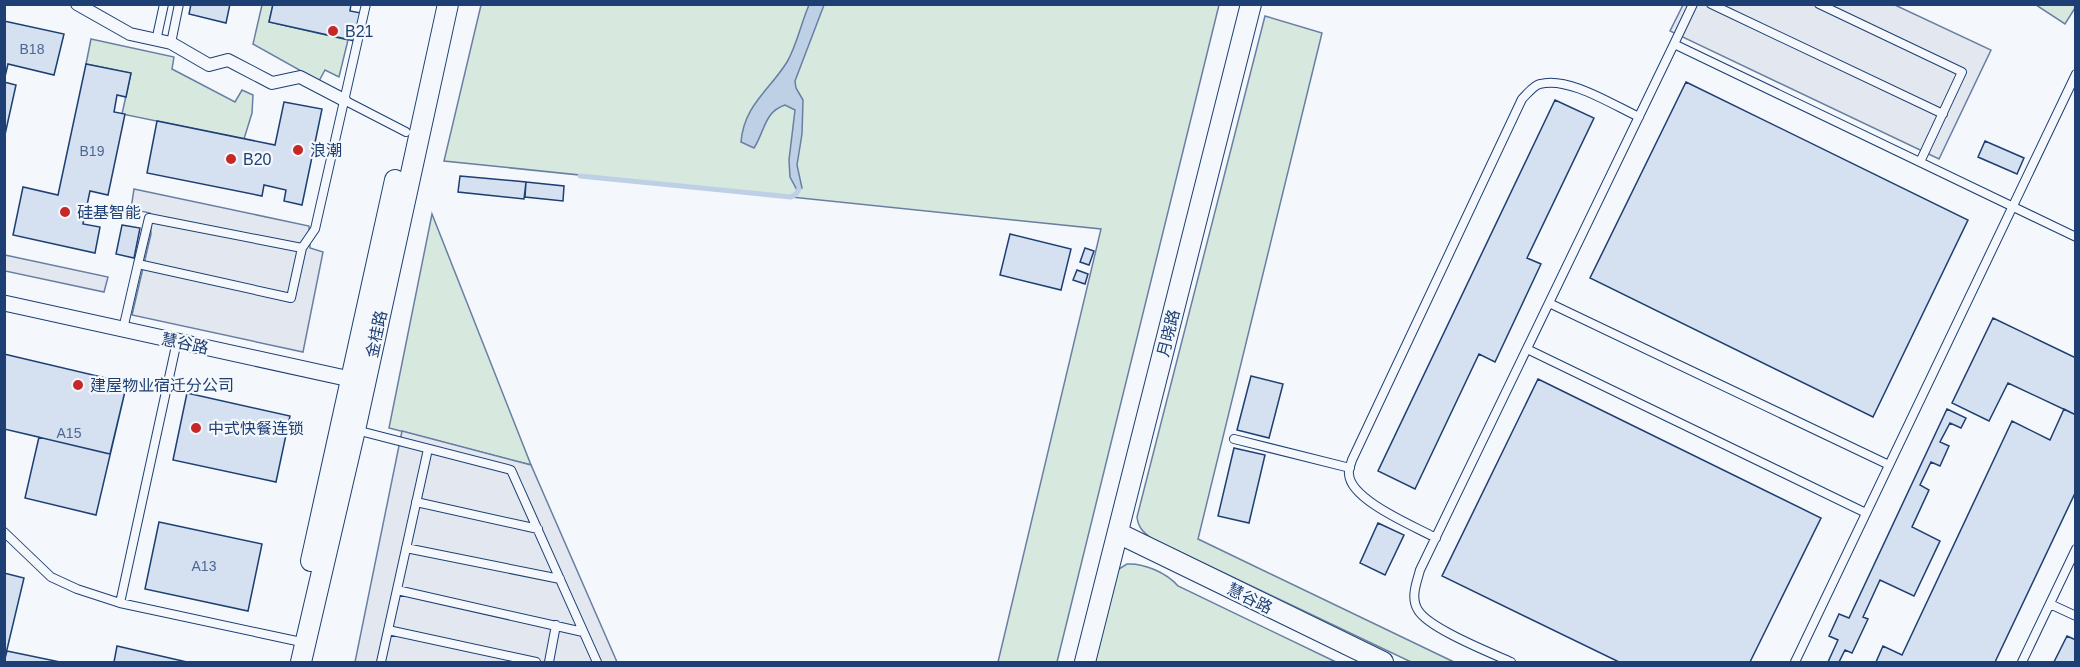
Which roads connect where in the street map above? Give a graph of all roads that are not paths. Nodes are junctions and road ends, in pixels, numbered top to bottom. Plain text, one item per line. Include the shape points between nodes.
1 (77, 4) edge
2 (164, 4) edge
3 (179, 4) edge
4 (366, 4) edge
5 (434, 4) edge
6 (448, 4) edge
7 (1251, 4) edge
8 (1693, 4) edge
9 (1711, 4) edge
10 (1819, 4) edge
11 (156, 41) junction
12 (171, 43) junction
13 (1674, 44) junction
14 (2076, 74) edge
15 (344, 100) junction
16 (1942, 114) junction
17 (1639, 117) junction
18 (406, 132) junction
19 (1920, 162) junction
20 (2013, 207) junction
21 (2076, 237) edge
22 (302, 248) junction
23 (138, 264) junction
24 (4, 303) edge
25 (1549, 303) junction
26 (123, 329) junction
27 (177, 341) junction
28 (1527, 349) junction
29 (358, 381) junction
30 (355, 430) junction
31 (1234, 439) dead end
32 (428, 449) junction
33 (1889, 465) junction
34 (1350, 468) junction
35 (416, 502) junction
36 (1866, 513) junction
37 (538, 529) junction
38 (4, 532) edge
39 (1118, 533) junction
40 (1436, 538) junction
41 (406, 548) junction
42 (2075, 554) edge
43 (560, 579) junction
44 (397, 590) junction
45 (120, 603) junction
46 (2050, 604) junction
47 (2076, 616) edge
48 (556, 626) junction
49 (388, 630) junction
50 (583, 632) junction
51 (299, 641) junction
52 (288, 663) edge
53 (301, 663) edge
54 (381, 663) edge
55 (536, 663) edge
56 (549, 663) edge
57 (597, 663) edge
58 (1085, 663) edge
59 (1383, 663) edge
60 (1511, 663) edge
61 (1794, 663) edge
62 (2022, 663) edge

1 - 11 street via 130,34
2 - 11 lane
3 - 12 lane
4 - 15 lane
5 - 18 street, 金桂路
6 - 29 street, 金桂路
7 - 39 street, 月晓路
8 - 13 lane
9 - 16 lane
10 - 16 lane via 1962,72
11 - 12 street
12 - 15 street via 209,65 228,60 272,83 300,76
13 - 17 lane
13 - 19 lane
14 - 20 lane
15 - 18 lane
15 - 22 lane via 315,229
16 - 19 lane
17 - 25 lane
17 - 34 lane via 1557,82 1538,84 1522,99
18 - 29 street, 金桂路
19 - 20 lane
20 - 21 lane
20 - 33 lane
22 - 23 lane via 148,218
22 - 23 lane via 291,298
23 - 26 lane
24 - 26 street, 慧谷路
25 - 28 lane
25 - 33 lane
26 - 27 street, 慧谷路
27 - 29 street, 慧谷路
27 - 45 lane
28 - 36 lane
28 - 40 lane
29 - 30 street, 金桂路
29 - 51 street, 金桂路
30 - 32 lane
30 - 51 street, 金桂路
31 - 34 lane
32 - 35 lane
32 - 37 lane via 511,470
33 - 36 lane
34 - 40 lane via 1348,475 1355,490
35 - 37 lane
35 - 41 lane
36 - 61 lane
37 - 43 lane
38 - 45 lane via 51,577
39 - 58 street, 月晓路
39 - 59 street, 慧谷路
40 - 60 lane via 1414,592 1417,610 1430,622
41 - 43 lane
41 - 44 lane
42 - 46 lane
43 - 50 lane
44 - 48 lane
44 - 49 lane
45 - 51 lane
46 - 47 lane
46 - 62 lane
48 - 50 lane
48 - 56 lane
49 - 54 lane
49 - 55 lane
50 - 57 lane
51 - 52 street, 金桂路
51 - 53 street, 金桂路

